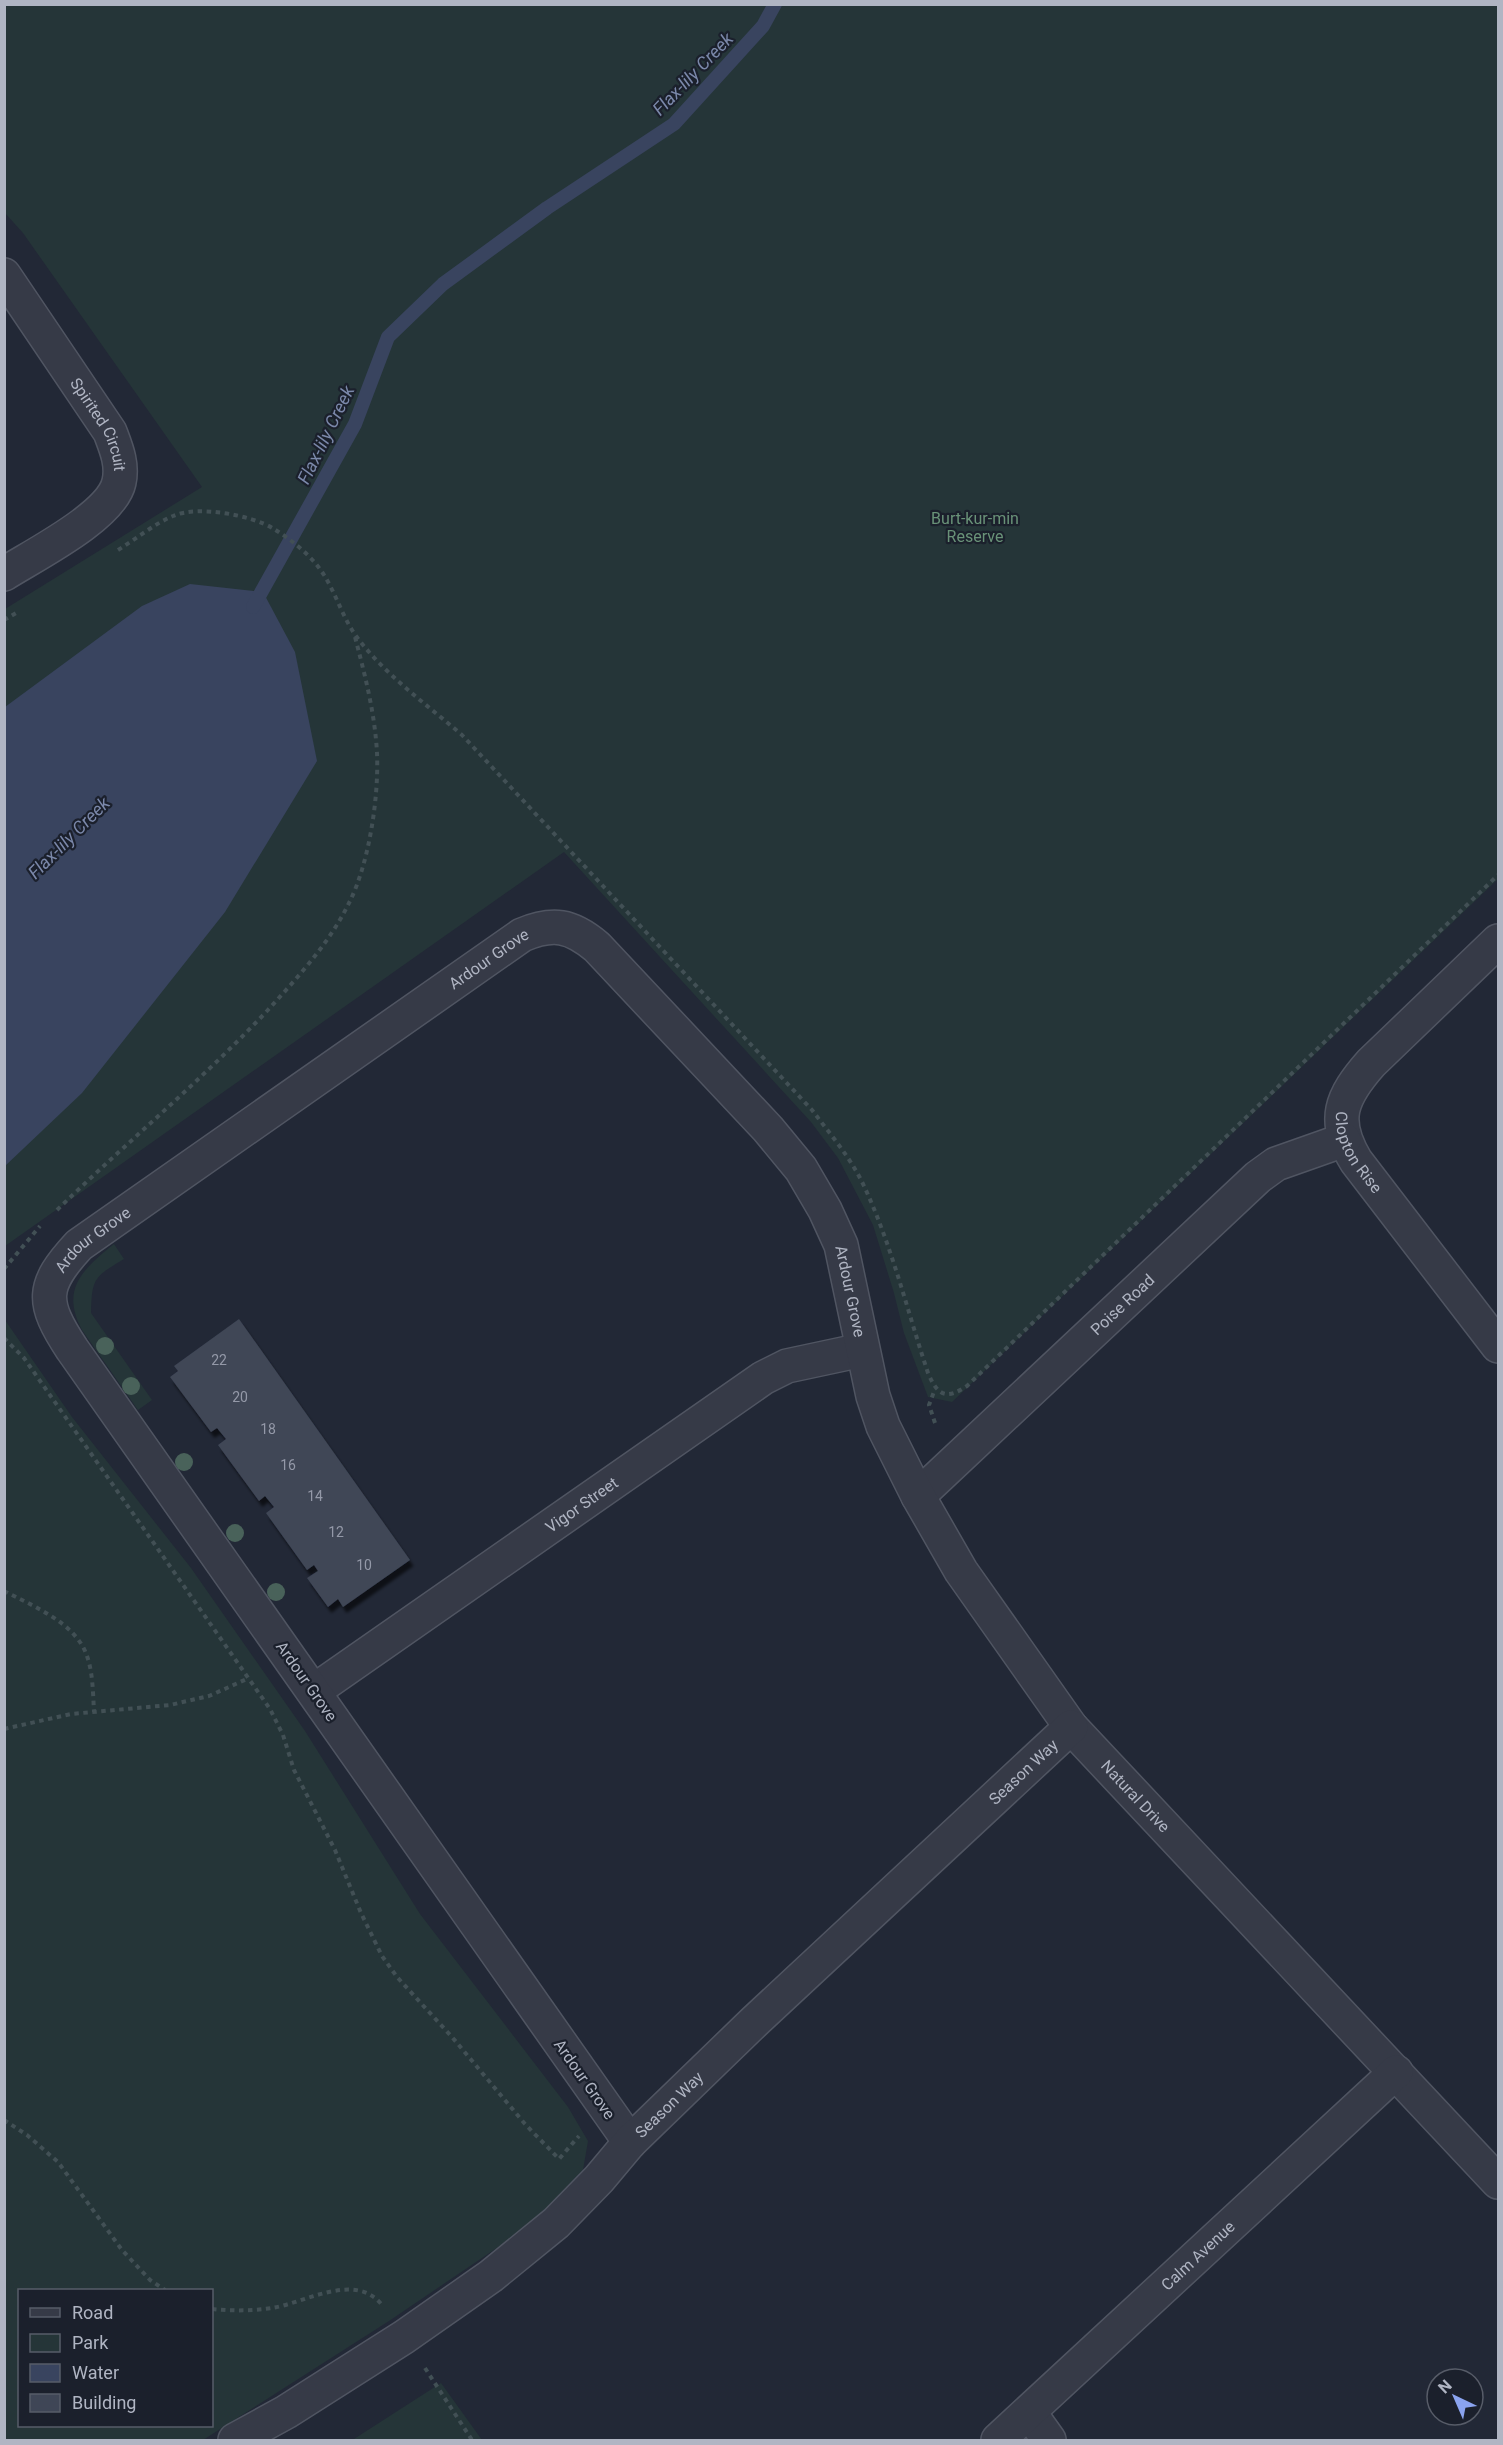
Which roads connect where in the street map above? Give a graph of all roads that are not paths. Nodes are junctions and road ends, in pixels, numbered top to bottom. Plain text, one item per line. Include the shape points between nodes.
1 (4, 275) edge
2 (4, 574) edge
3 (1498, 941) edge
4 (1344, 1140) junction
5 (1498, 1346) edge
6 (862, 1350) junction
7 (918, 1496) junction
8 (314, 1691) junction
9 (1071, 1727) junction
10 (1396, 2072) junction
11 (630, 2142) junction
12 (1498, 2182) edge
13 (1029, 2412) junction
14 (235, 2440) edge
15 (998, 2440) edge
16 (1049, 2440) edge

1 - 2 street, Spirited Circuit via 110,432 120,459 119,483 109,502 90,520
3 - 4 street, Clopton Rise via 1353,1082 1341,1117
4 - 5 street, Clopton Rise
4 - 7 street, Poise Road via 1276,1164 1258,1177
6 - 7 street, Natural Drive via 883,1426
6 - 8 street, Vigor Street via 787,1366 763,1378
6 - 8 street, Ardour Grove via 841,1245 801,1169 768,1129 584,936 552,926 522,935 79,1245 52,1280 49,1296 57,1327
7 - 9 street, Natural Drive via 961,1571
8 - 11 street, Ardour Grove
9 - 10 street, Natural Drive
9 - 11 street, Season Way
10 - 12 street, Natural Drive
10 - 13 street, Calm Avenue
11 - 14 street, Season Way via 556,2223 490,2276 404,2337
13 - 15 street, Calm Avenue
13 - 16 street

